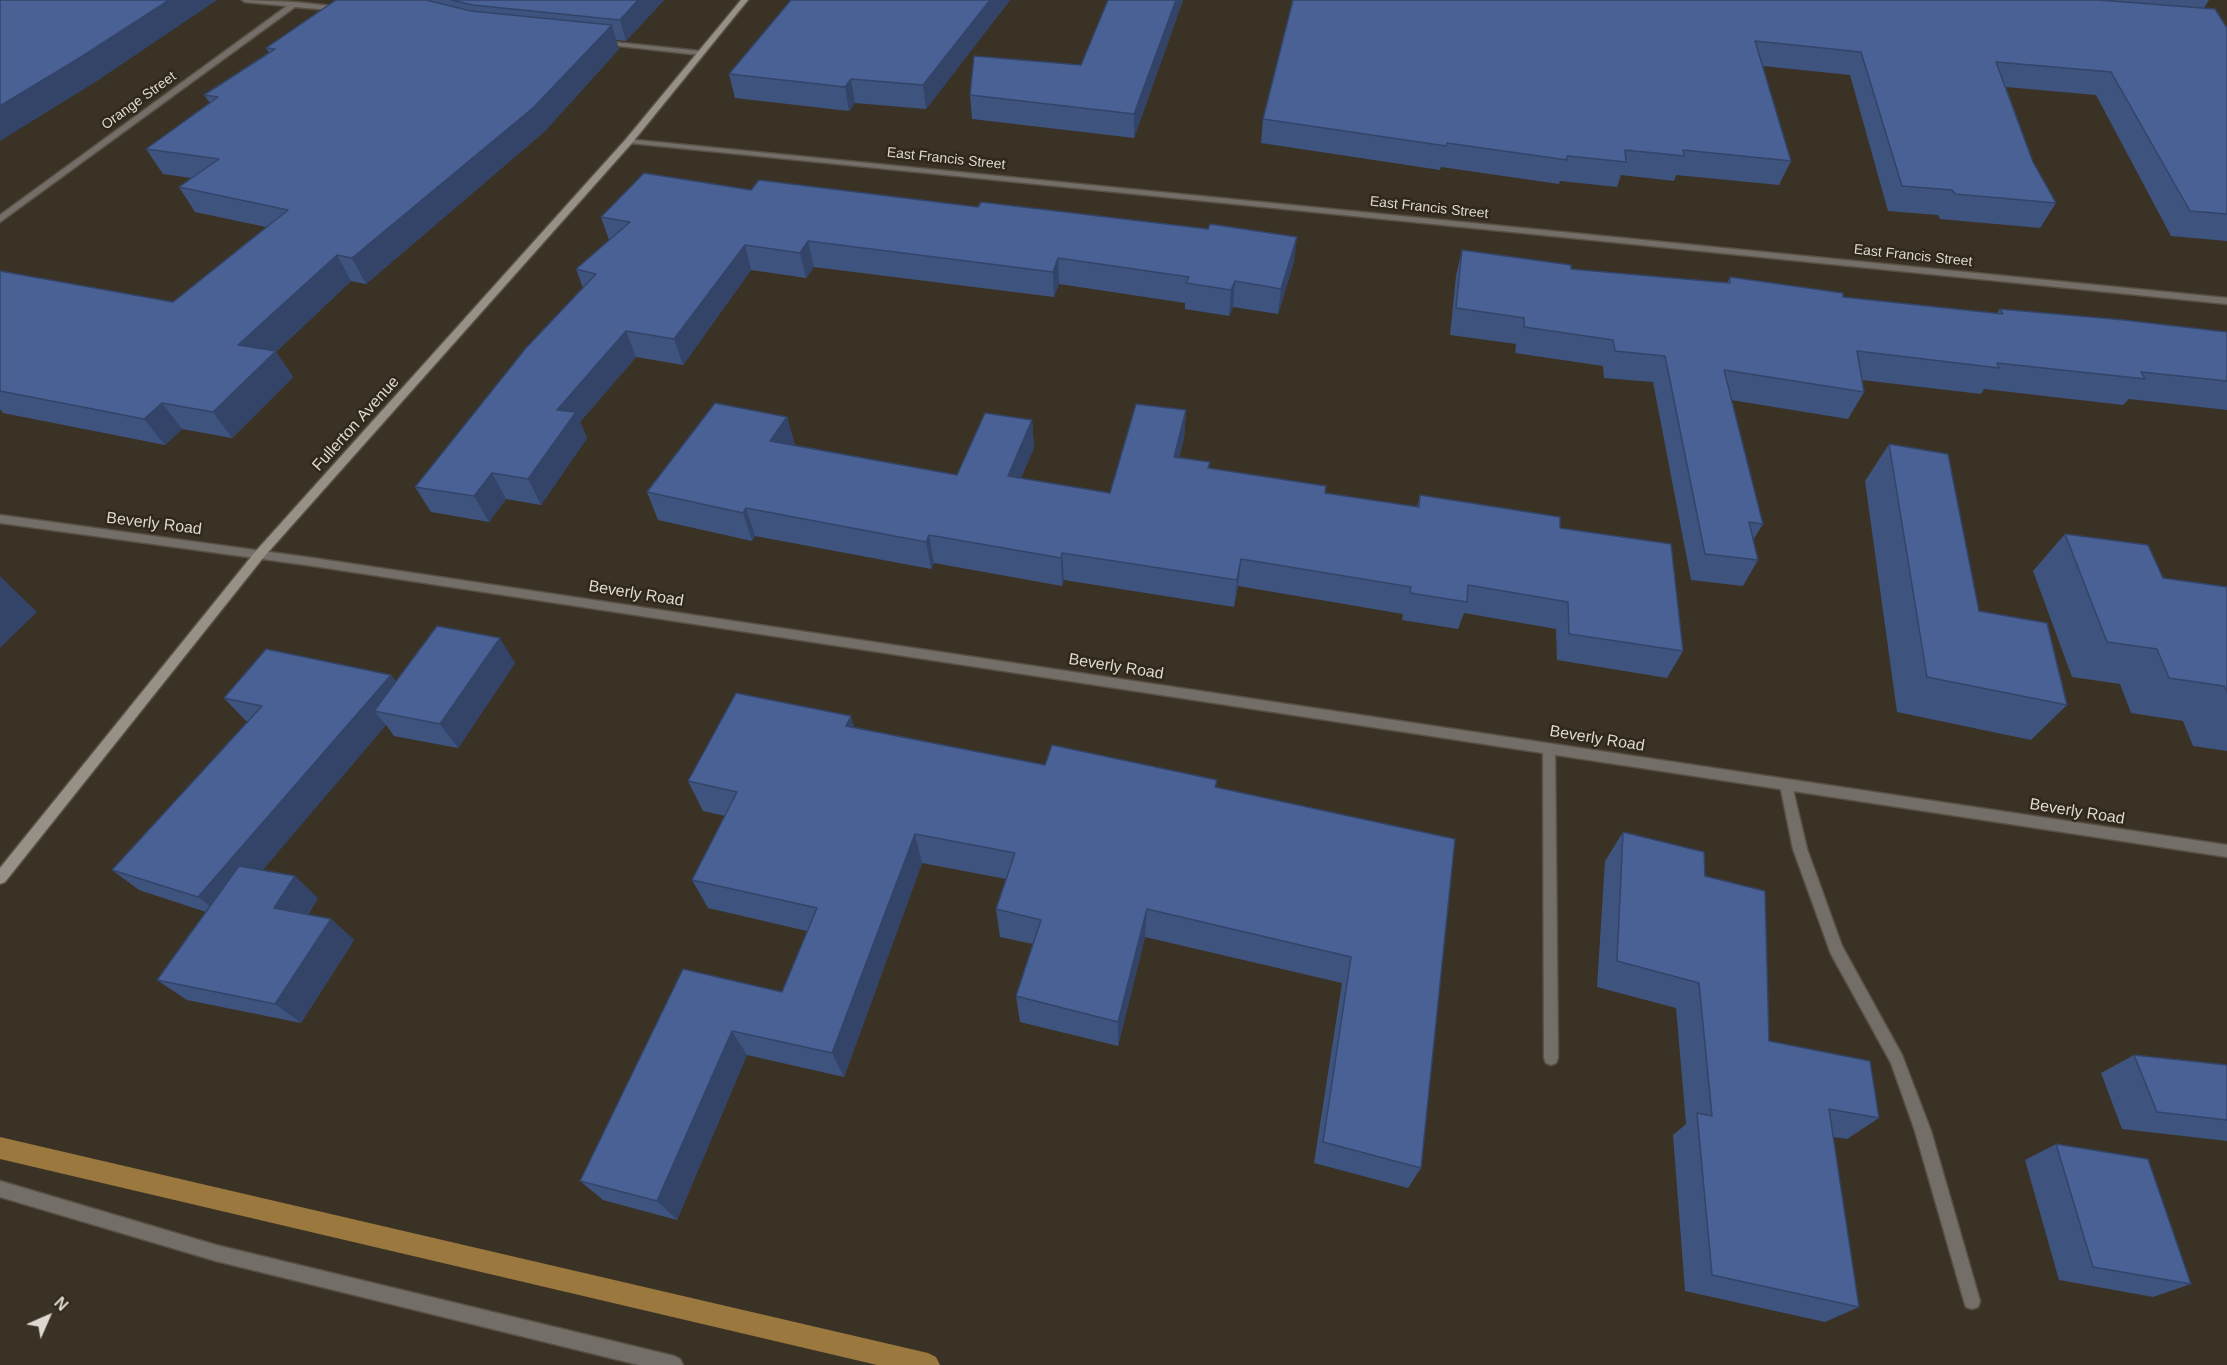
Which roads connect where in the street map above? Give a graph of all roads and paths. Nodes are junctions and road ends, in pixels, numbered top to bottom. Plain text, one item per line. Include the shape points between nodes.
1 (245, 0) edge
2 (745, 0) edge
3 (294, 4) junction
4 (353, 10) edge
5 (596, 42) edge
6 (700, 53) junction
7 (628, 141) junction
8 (0, 219) edge
9 (2227, 301) edge
10 (0, 519) edge
11 (259, 555) junction
12 (1549, 749) junction
13 (1786, 785) junction
14 (2227, 851) edge
15 (0, 878) edge
16 (1551, 1059) dead end
17 (0, 1189) edge
18 (1972, 1301) dead end
19 (674, 1365) edge

1 - 3 street
2 - 6 main road, Fullerton Avenue
3 - 4 street
3 - 8 street, Orange Street
5 - 6 street
6 - 7 main road, Fullerton Avenue
7 - 9 street, East Francis Street
7 - 11 main road, Fullerton Avenue
10 - 11 street, Beverly Road
11 - 12 street, Beverly Road
11 - 15 main road, Fullerton Avenue
12 - 13 street, Beverly Road
12 - 16 street
13 - 14 street, Beverly Road
13 - 18 street via 1800,849 1836,949 1898,1060 1923,1131
17 - 19 street via 216,1252

